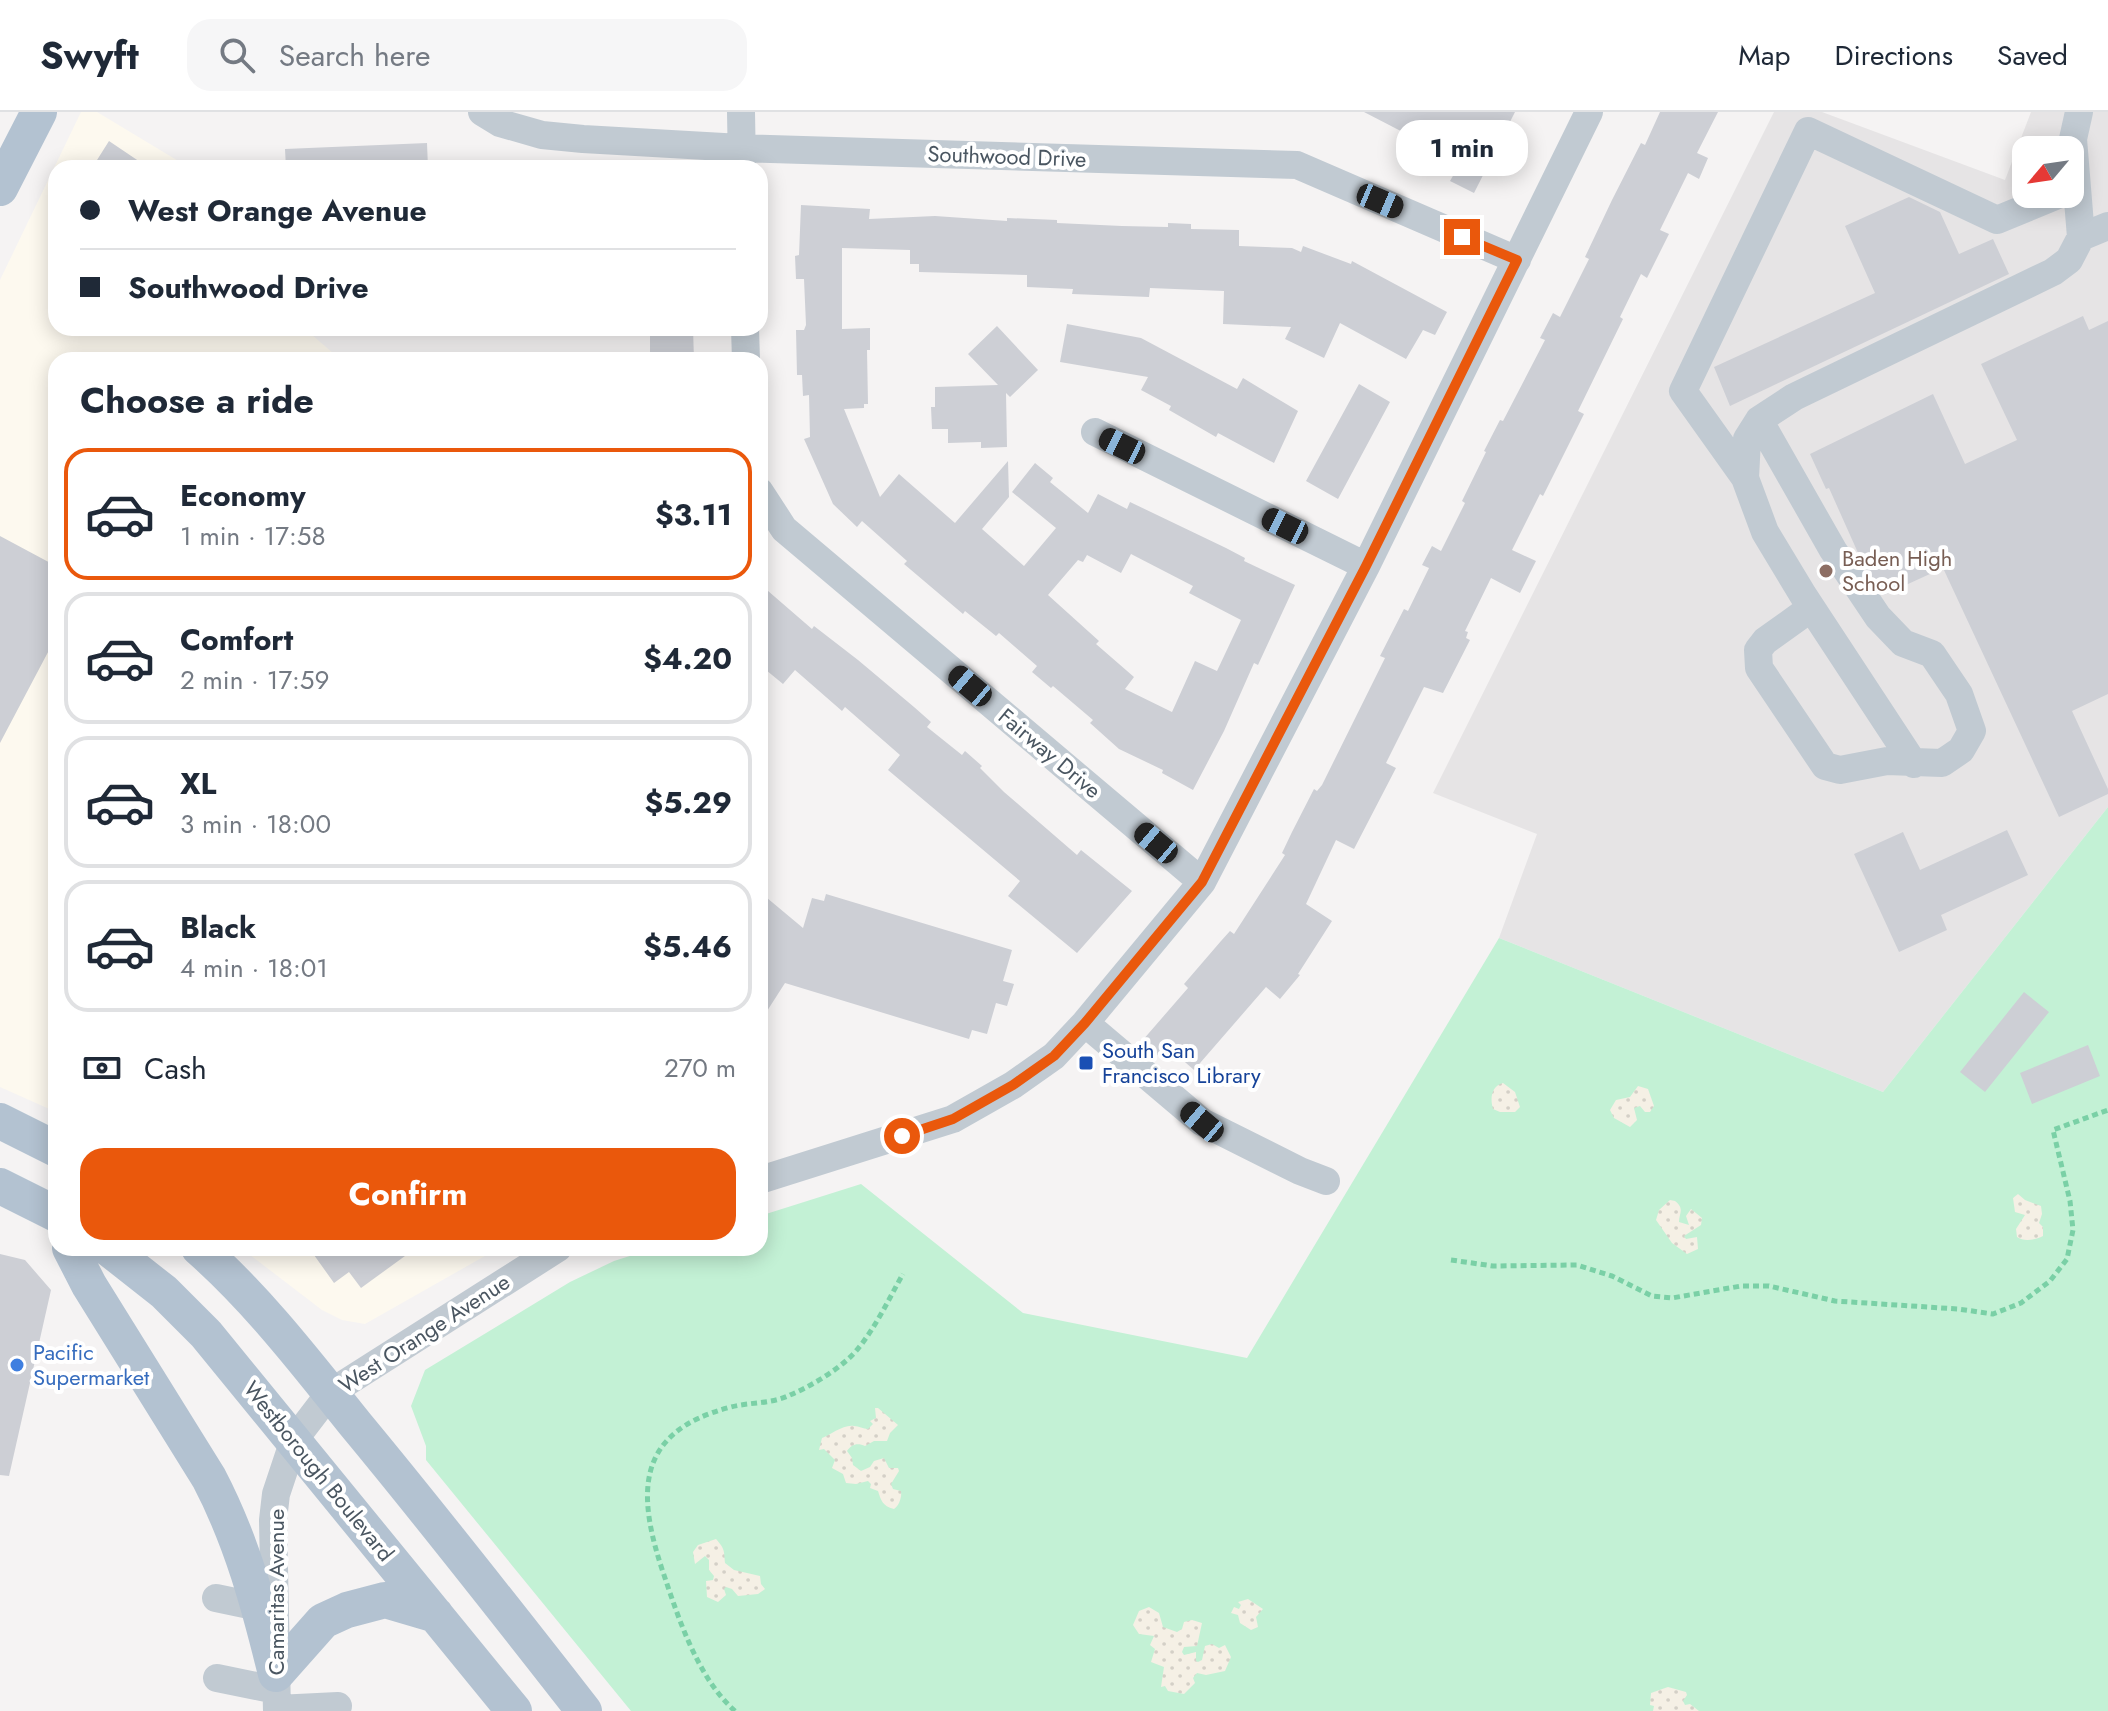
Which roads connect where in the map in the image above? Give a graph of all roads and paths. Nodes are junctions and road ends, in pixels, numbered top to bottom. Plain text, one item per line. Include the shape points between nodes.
1 (39, 112) edge
2 (482, 112) edge
3 (741, 112) edge
4 (1589, 112) edge
5 (2079, 112) edge
6 (2074, 136) edge
7 (741, 158) edge
8 (0, 188) edge
9 (2026, 208) edge
10 (2073, 208) edge
11 (2108, 226) edge
12 (2081, 237) junction
13 (1517, 260) junction
14 (1759, 420) junction
15 (1095, 432) dead end
16 (1745, 478) junction
17 (768, 504) edge
18 (1366, 566) junction
19 (1811, 608) junction
20 (1914, 764) junction
21 (1202, 882) junction
22 (1085, 1023) junction
23 (2108, 1110) edge
24 (0, 1121) edge
25 (48, 1145) edge
26 (768, 1177) edge
27 (1326, 1181) dead end
28 (0, 1186) edge
29 (48, 1213) edge
30 (74, 1256) edge
31 (118, 1256) edge
32 (207, 1256) edge
33 (545, 1256) edge
34 (1451, 1260) dead end
35 (903, 1274) dead end
36 (330, 1393) junction
37 (294, 1440) junction
38 (216, 1598) dead end
39 (259, 1607) junction
40 (436, 1615) junction
41 (217, 1678) dead end
42 (276, 1696) edge
43 (338, 1706) dead end
44 (514, 1711) edge
45 (584, 1711) edge
46 (735, 1711) edge

1 - 8 main road
2 - 7 street, Southwood Drive via 542,135
3 - 7 street
4 - 13 street
5 - 6 street
7 - 13 street, Southwood Drive via 1297,165
9 - 16 street via 1997,220 1808,131 1683,391
10 - 12 street
11 - 12 street
12 - 14 street via 2069,260 2053,272 1794,397
13 - 18 street
14 - 16 street via 1747,439
14 - 20 street via 1878,617 1903,643 1932,654 1959,694 1972,731 1961,750 1942,763
15 - 18 street
16 - 19 street via 1765,532
17 - 21 street, Fairway Drive via 784,529
18 - 21 street
19 - 20 street
19 - 20 street via 1765,641 1758,650 1759,668 1825,766 1840,770 1887,761
21 - 22 street
22 - 26 street via 1054,1056 953,1119
22 - 27 street via 1202,1122
23 - 34 path via 2053,1130 2070,1201 2073,1230 2067,1259 2050,1281 2021,1303 1993,1314 1835,1301 1769,1286 1672,1298 1652,1296 1577,1265 1493,1266
24 - 25 main road
28 - 29 main road
30 - 39 main road via 209,1478 241,1546
31 - 37 main road, Westborough Boulevard via 206,1334
32 - 36 main road
33 - 36 street, West Orange Avenue
35 - 46 path via 848,1359 787,1397 693,1418 667,1439 652,1466 646,1495 667,1586 708,1679
36 - 37 street, Camaritas Avenue
36 - 45 main road
37 - 40 main road, Westborough Boulevard
37 - 42 street, Camaritas Avenue via 273,1520
38 - 39 street
39 - 42 main road
40 - 42 main road via 385,1600 323,1621
40 - 44 main road, Westborough Boulevard
41 - 42 street
42 - 43 street

